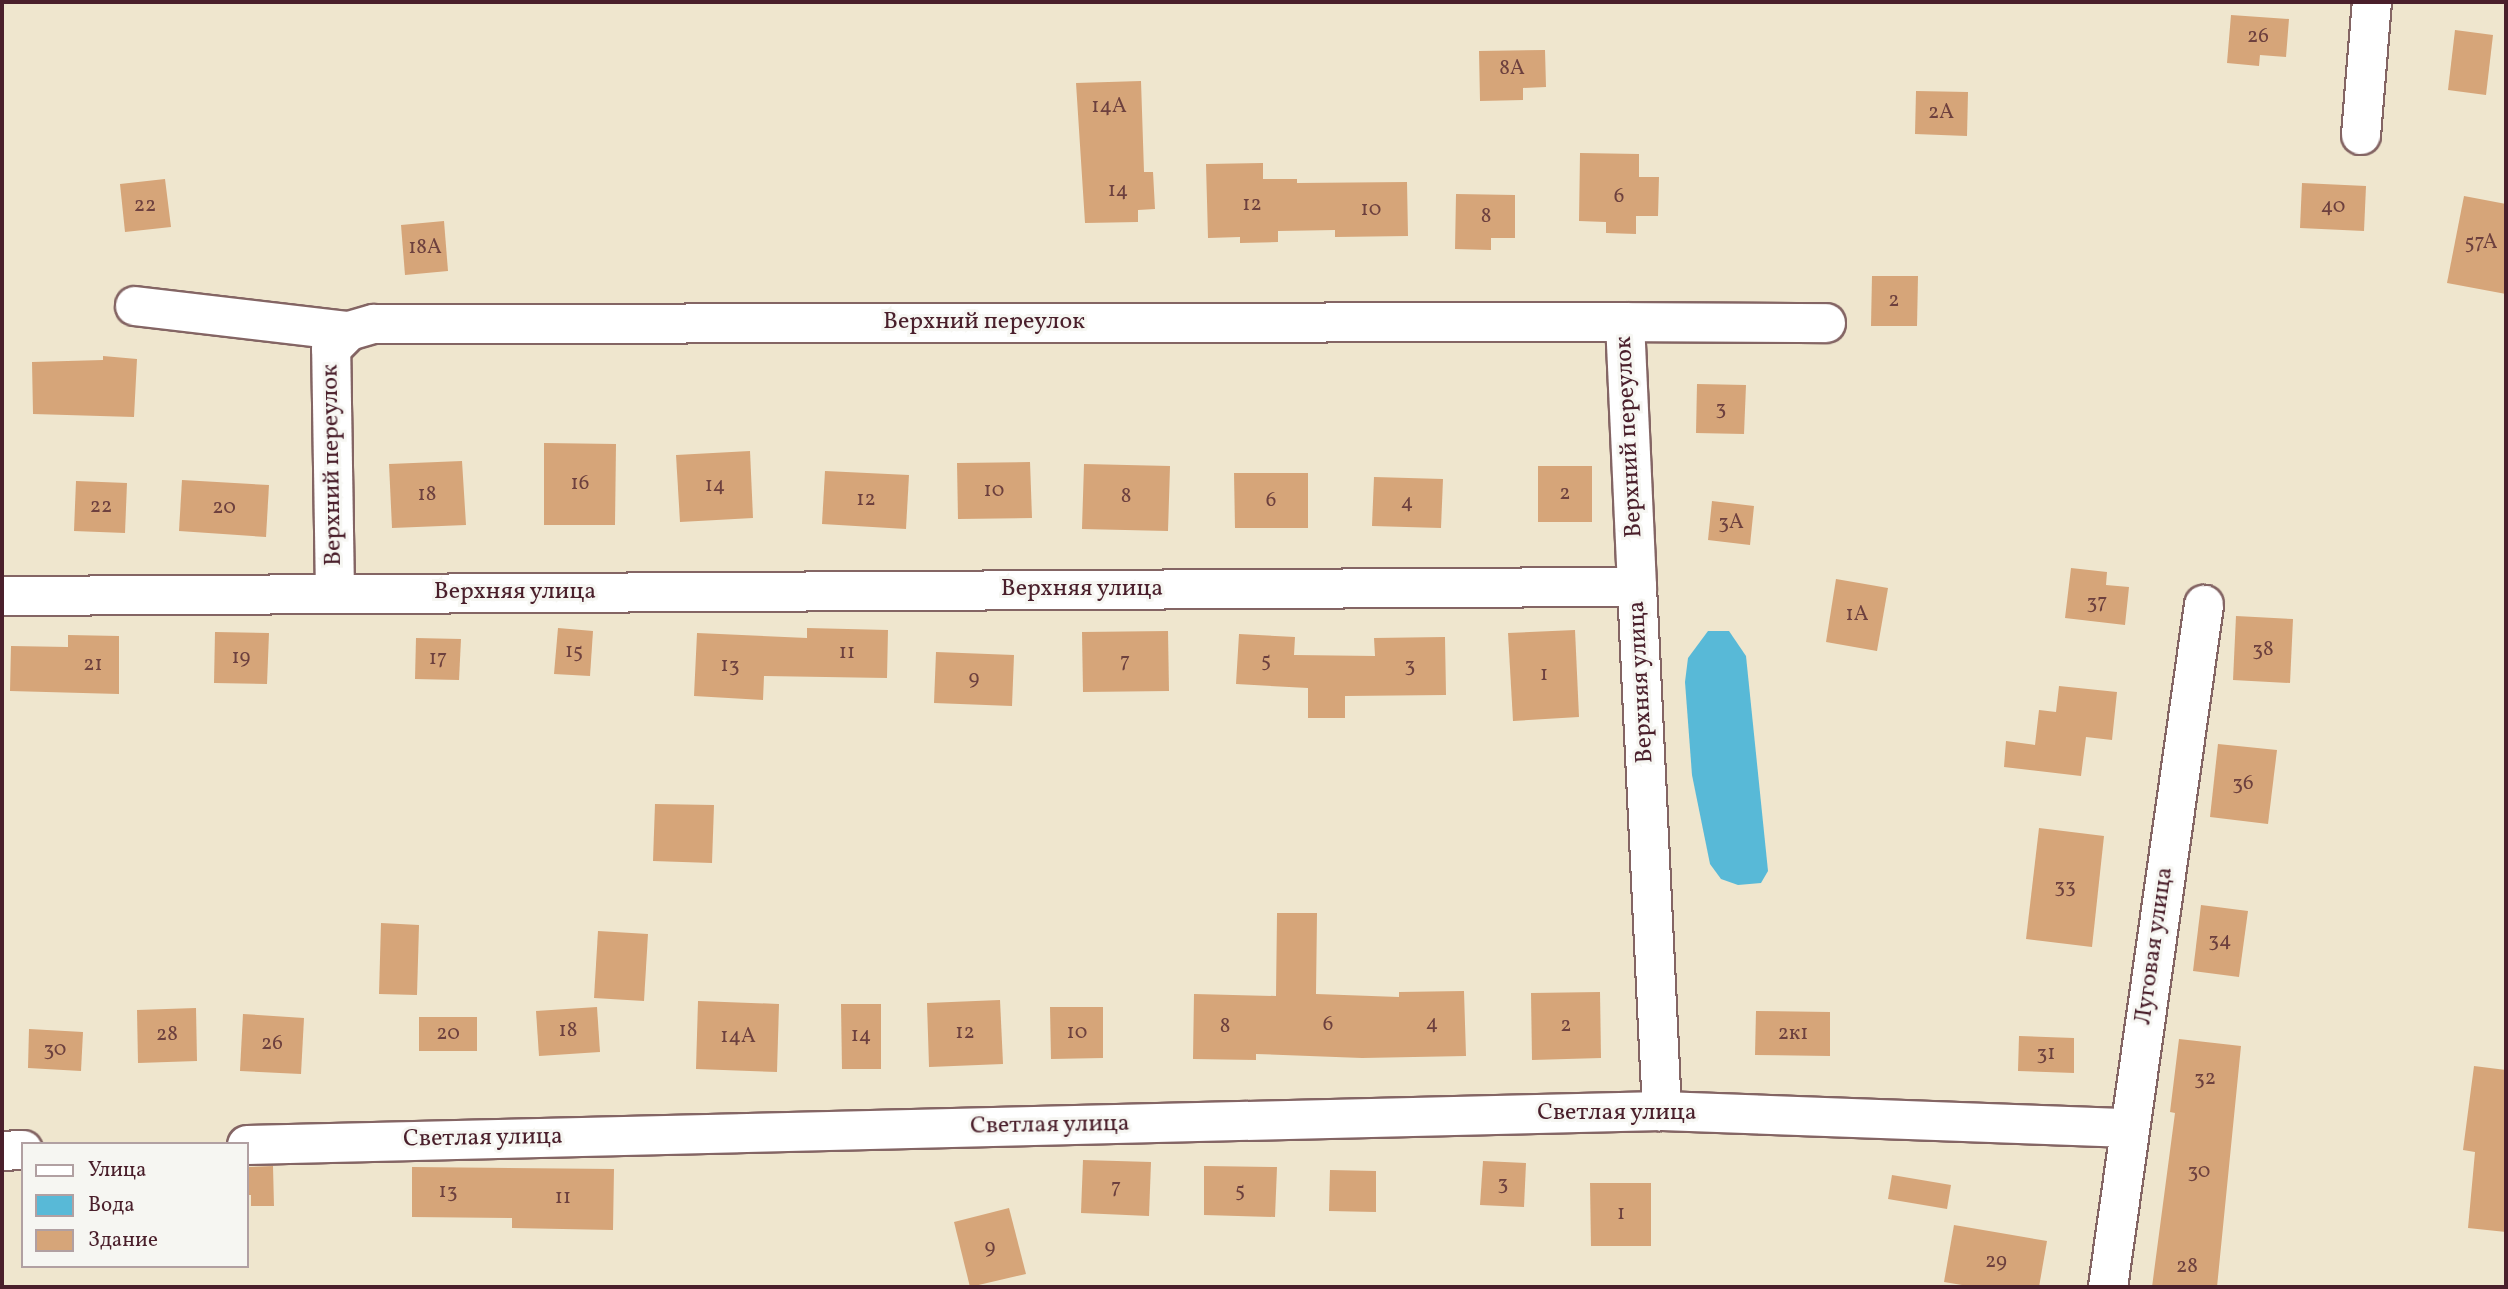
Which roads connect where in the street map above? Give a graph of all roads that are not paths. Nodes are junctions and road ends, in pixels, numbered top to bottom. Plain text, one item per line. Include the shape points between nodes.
1 (2372, 2) edge
2 (2361, 135) dead end
3 (135, 306) dead end
4 (1625, 323) junction
5 (1826, 323) dead end
6 (349, 331) junction
7 (1637, 587) junction
8 (335, 594) junction
9 (2, 596) edge
10 (2204, 605) dead end
11 (1662, 1111) junction
12 (2129, 1128) junction
13 (248, 1145) edge
14 (21, 1150) edge
15 (2, 1151) edge
16 (2108, 1287) edge

1 - 2 street
3 - 6 street
4 - 5 street
4 - 6 street, Верхний переулок via 374,324
4 - 7 street, Верхний переулок
6 - 8 street, Верхний переулок via 331,349
7 - 8 street, Верхняя улица
7 - 11 street, Верхняя улица
8 - 9 street, Верхняя улица
10 - 12 street, Луговая улица
11 - 12 street, Светлая улица
11 - 13 street, Светлая улица
12 - 16 street, Луговая улица
14 - 15 street

